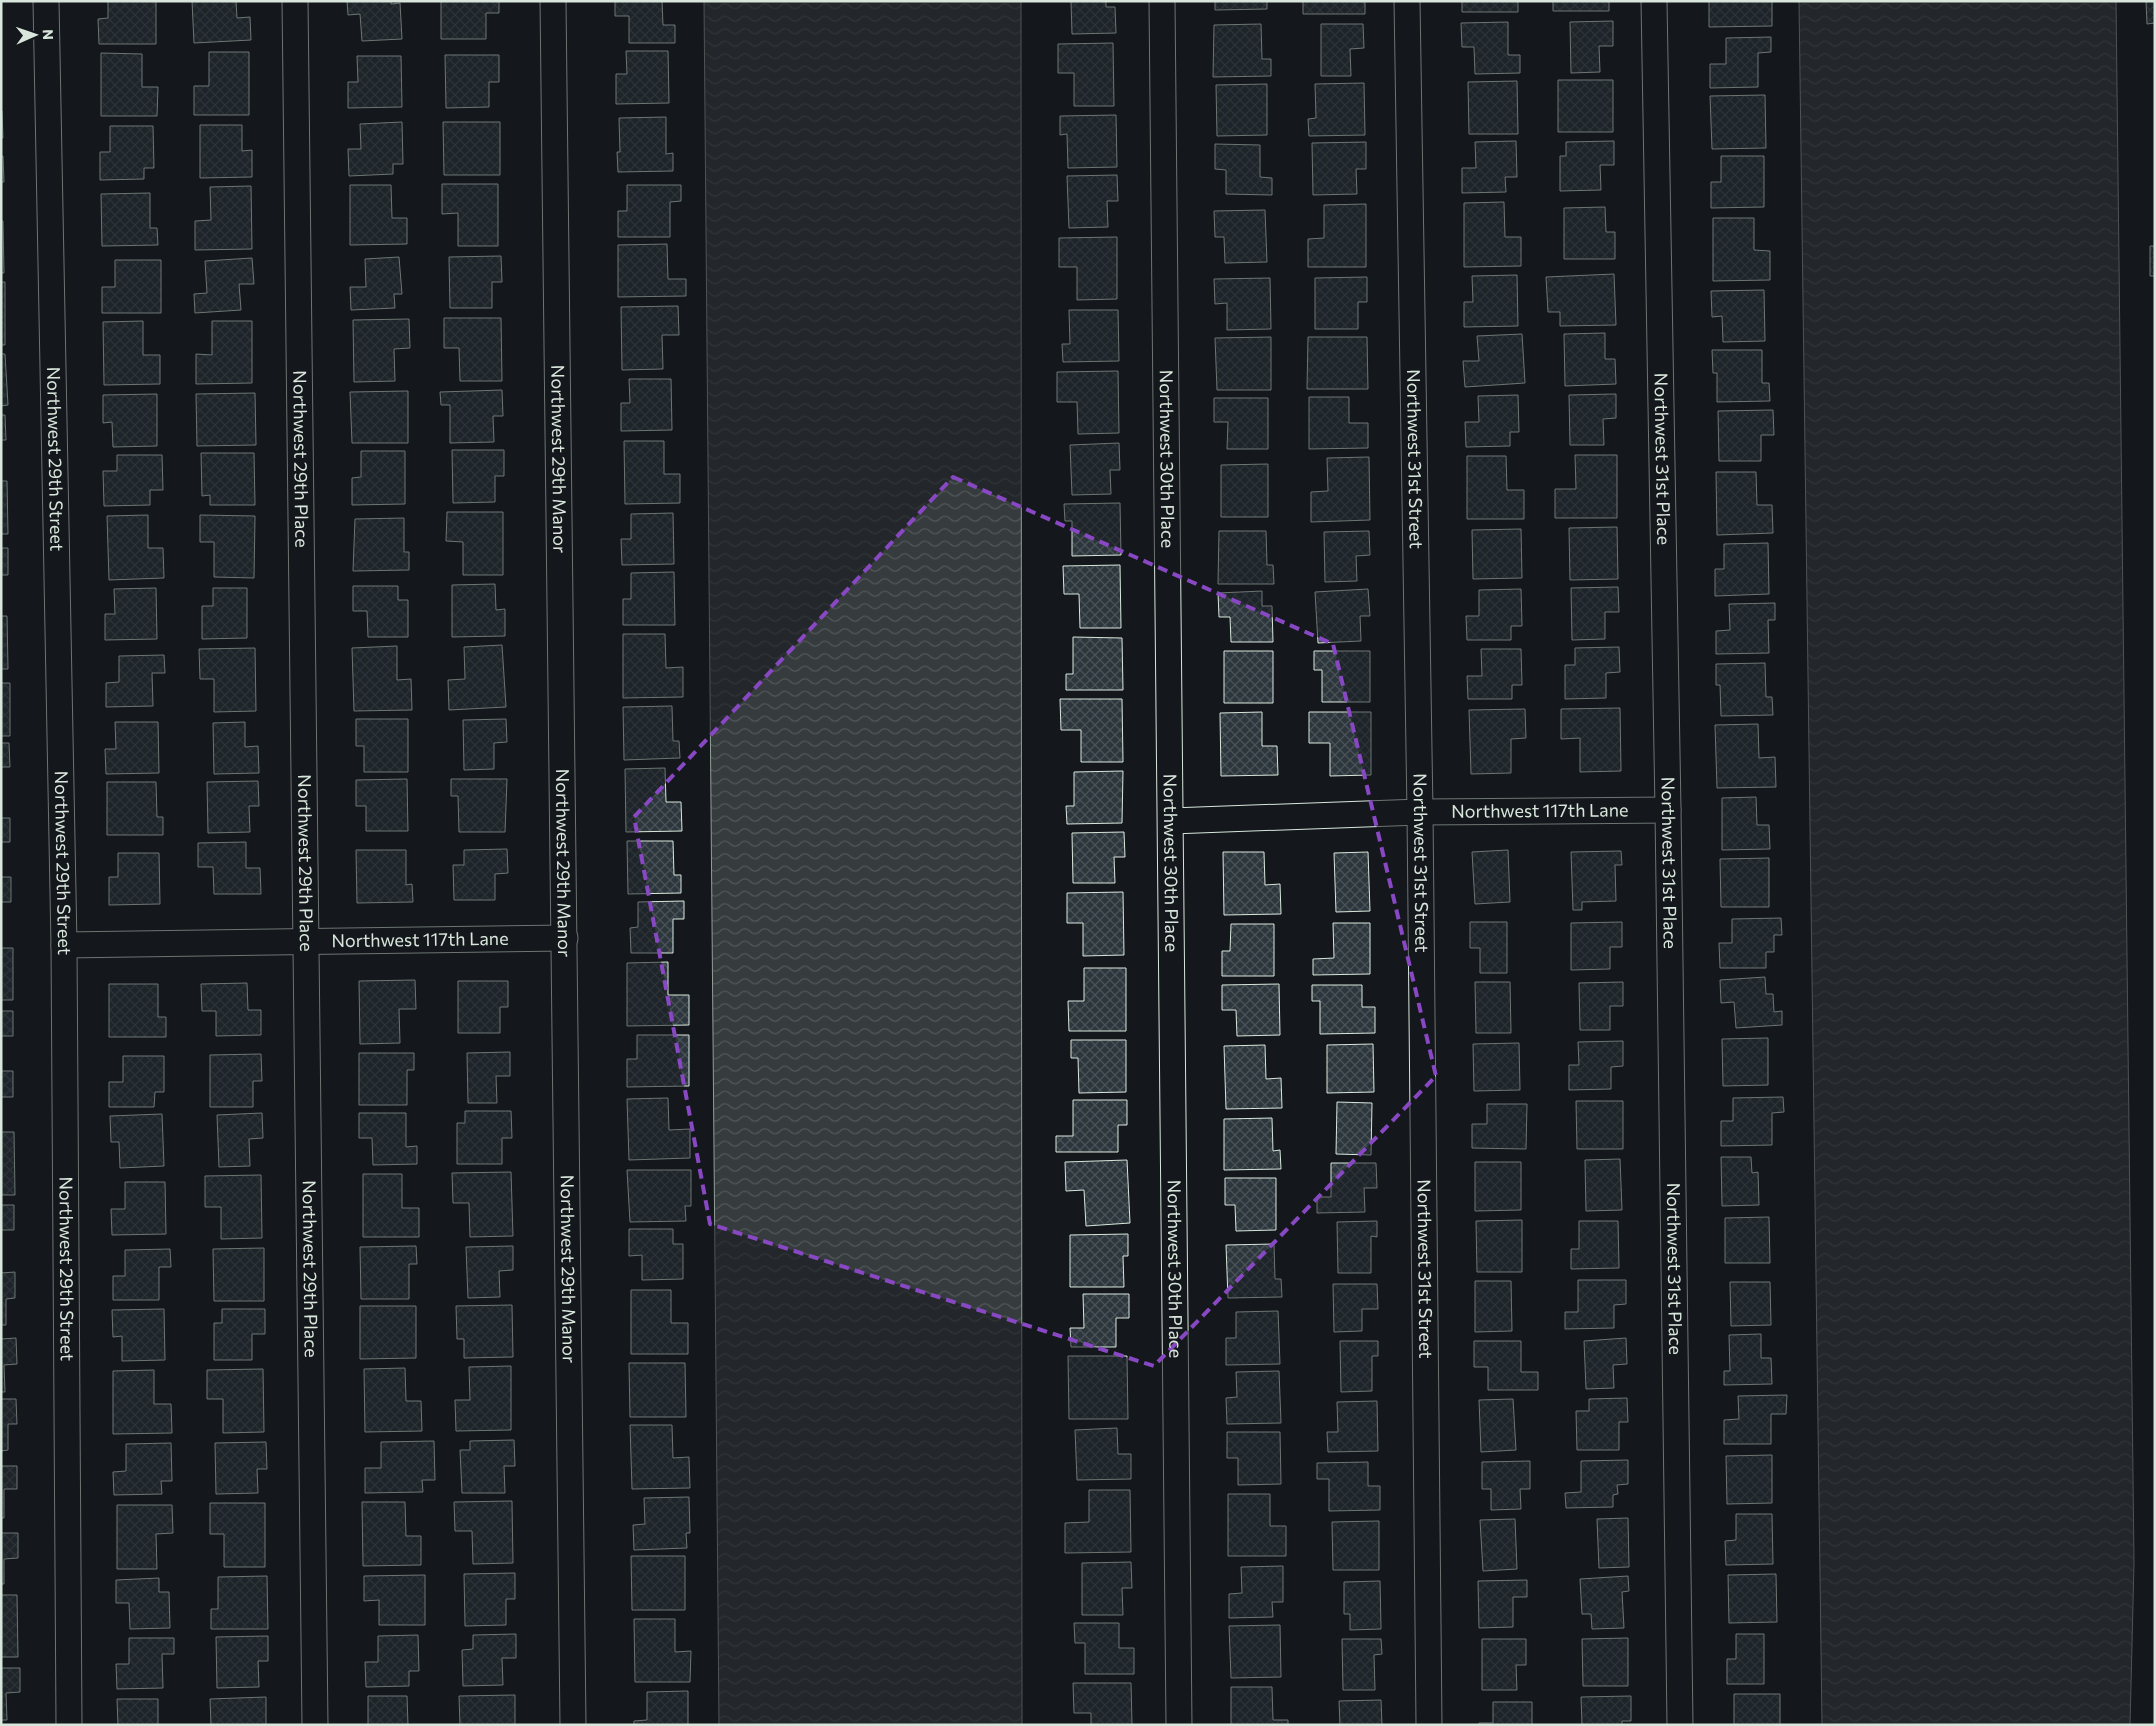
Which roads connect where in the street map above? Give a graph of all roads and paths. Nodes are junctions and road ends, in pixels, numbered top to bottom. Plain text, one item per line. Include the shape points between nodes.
1 (46, 1) edge
2 (295, 1) edge
3 (553, 1) edge
4 (1162, 1) edge
5 (1407, 1) edge
6 (1654, 1) edge
7 (1668, 810) junction
8 (1420, 812) junction
9 (1171, 821) junction
10 (566, 938) junction
11 (306, 942) junction
12 (64, 945) junction
13 (69, 1725) edge
14 (315, 1725) edge
15 (574, 1725) edge
16 (1180, 1725) edge
17 (1429, 1725) edge
18 (1680, 1725) edge

1 - 12 street, Northwest 29th Street
2 - 11 street, Northwest 29th Place
3 - 10 street, Northwest 29th Manor
4 - 9 street, Northwest 30th Place
5 - 8 street, Northwest 31st Street
6 - 7 street, Northwest 31st Place
7 - 8 street, Northwest 117th Lane
7 - 18 street, Northwest 31st Place
8 - 9 street, Northwest 117th Lane
8 - 17 street, Northwest 31st Street
9 - 16 street, Northwest 30th Place
10 - 11 street, Northwest 117th Lane
10 - 15 street, Northwest 29th Manor
11 - 12 street, Northwest 117th Lane
11 - 14 street, Northwest 29th Place
12 - 13 street, Northwest 29th Street

